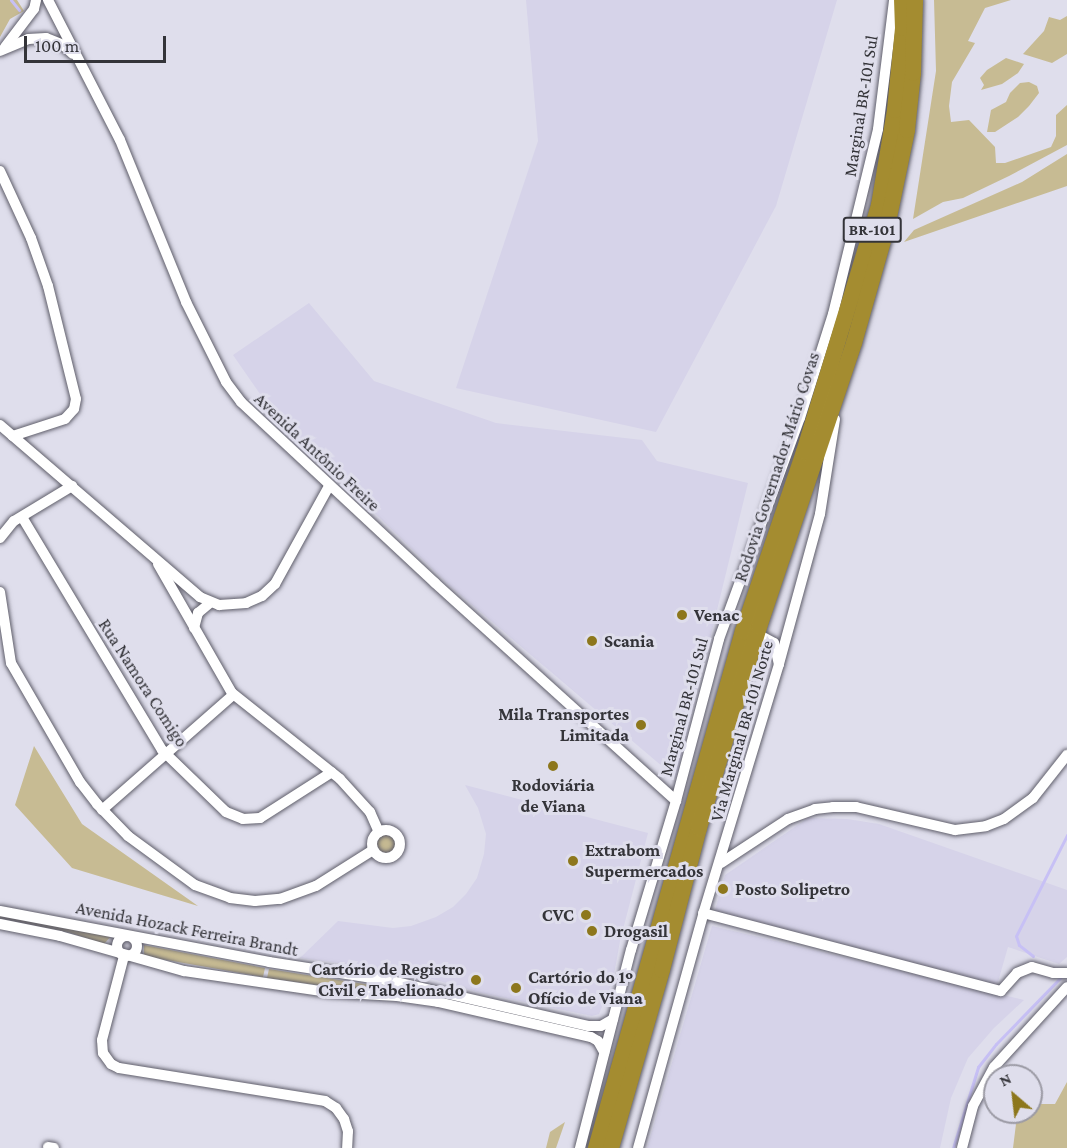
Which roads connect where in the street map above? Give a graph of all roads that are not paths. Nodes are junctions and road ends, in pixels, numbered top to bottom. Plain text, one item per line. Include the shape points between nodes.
1 (36, 0) edge
2 (48, 0) edge
3 (894, 0) edge
4 (902, 0) edge
5 (916, 0) edge
6 (1, 50) edge
7 (77, 57) junction
8 (0, 171) edge
9 (839, 389) junction
10 (0, 425) edge
11 (13, 436) junction
12 (72, 486) junction
13 (329, 486) junction
14 (22, 517) junction
15 (0, 538) edge
16 (154, 557) junction
17 (0, 599) edge
18 (210, 603) junction
19 (194, 628) junction
20 (742, 630) dead end
21 (759, 635) dead end
22 (719, 639) junction
23 (779, 664) junction
24 (6, 665) edge
25 (233, 695) junction
26 (166, 754) junction
27 (1067, 755) edge
28 (332, 772) junction
29 (676, 801) junction
30 (102, 810) junction
31 (379, 832) junction
32 (373, 850) junction
33 (721, 863) junction
34 (0, 911) edge
35 (704, 913) junction
36 (0, 924) edge
37 (128, 935) junction
38 (124, 956) junction
39 (1067, 973) edge
40 (1067, 987) edge
41 (463, 996) junction
42 (451, 1005) junction
43 (613, 1019) junction
44 (604, 1052) junction
45 (347, 1148) edge
46 (580, 1148) edge
47 (596, 1148) edge
48 (611, 1148) edge
49 (638, 1148) edge
50 (962, 1148) edge

1 - 6 street via 34,9
2 - 7 street, Avenida Antônio Freire
3 - 22 street, Marginal BR-101 Sul via 878,129 833,315 800,418
4 - 47 highway, Rodovia Governador Mário Covas / BR-101 via 891,149 879,205 804,452 743,631
5 - 9 highway, Rodovia Governador Mário Covas / BR-101 via 907,130 887,226
6 - 7 street via 28,39 46,38
7 - 13 street, Avenida Antônio Freire via 120,140 186,302 226,382 255,418
8 - 11 street via 48,286 76,399 74,409 64,419
9 - 23 street, Via Marginal BR-101 Norte via 820,514
9 - 48 highway, Rodovia Governador Mário Covas / BR-101 via 756,638
10 - 11 street
11 - 12 street
12 - 14 street
12 - 16 street
13 - 18 street via 280,577 268,591 237,605
13 - 29 street, Avenida Antônio Freire
14 - 15 street
14 - 26 street, Rua Namora Comigo
16 - 18 street
16 - 19 street
17 - 24 street
18 - 19 street via 198,613
19 - 25 street
20 - 22 street
21 - 23 street via 774,643
22 - 29 street, Marginal BR-101 Sul
23 - 33 street, Via Marginal BR-101 Norte
24 - 30 street
25 - 26 street
25 - 28 street
26 - 28 street, Rua Namora Comigo via 226,812 243,819 265,815
26 - 30 street
27 - 33 street via 1033,798 1004,819 986,826 955,830 856,807 833,807 788,819
28 - 31 street via 360,800
29 - 43 street, Marginal BR-101 Sul
30 - 32 street via 137,843 195,885 243,900 268,901 298,893
31 - 32 street via 373,839
31 - 32 street via 396,833 400,847 390,858
33 - 35 street, Via Marginal BR-101 Norte
34 - 37 street, Avenida Hozack Ferreira Brandt
35 - 39 street via 1001,991 1017,973 1032,967
35 - 49 street, Via Marginal BR-101 Norte
36 - 38 street, Avenida Hozack Ferreira Brandt via 60,936
37 - 38 street via 117,942 118,952
37 - 41 street, Avenida Hozack Ferreira Brandt
38 - 42 street, Avenida Hozack Ferreira Brandt via 231,979
38 - 45 street via 102,1040 103,1053 111,1064 325,1101 344,1119
40 - 50 street via 994,1067 973,1106
41 - 42 street
41 - 43 street, Avenida Hozack Ferreira Brandt via 588,1026 601,1026
42 - 44 street, Avenida Hozack Ferreira Brandt via 591,1037
43 - 44 street, Marginal BR-101 Sul
44 - 46 street, Marginal BR-101 Sul

